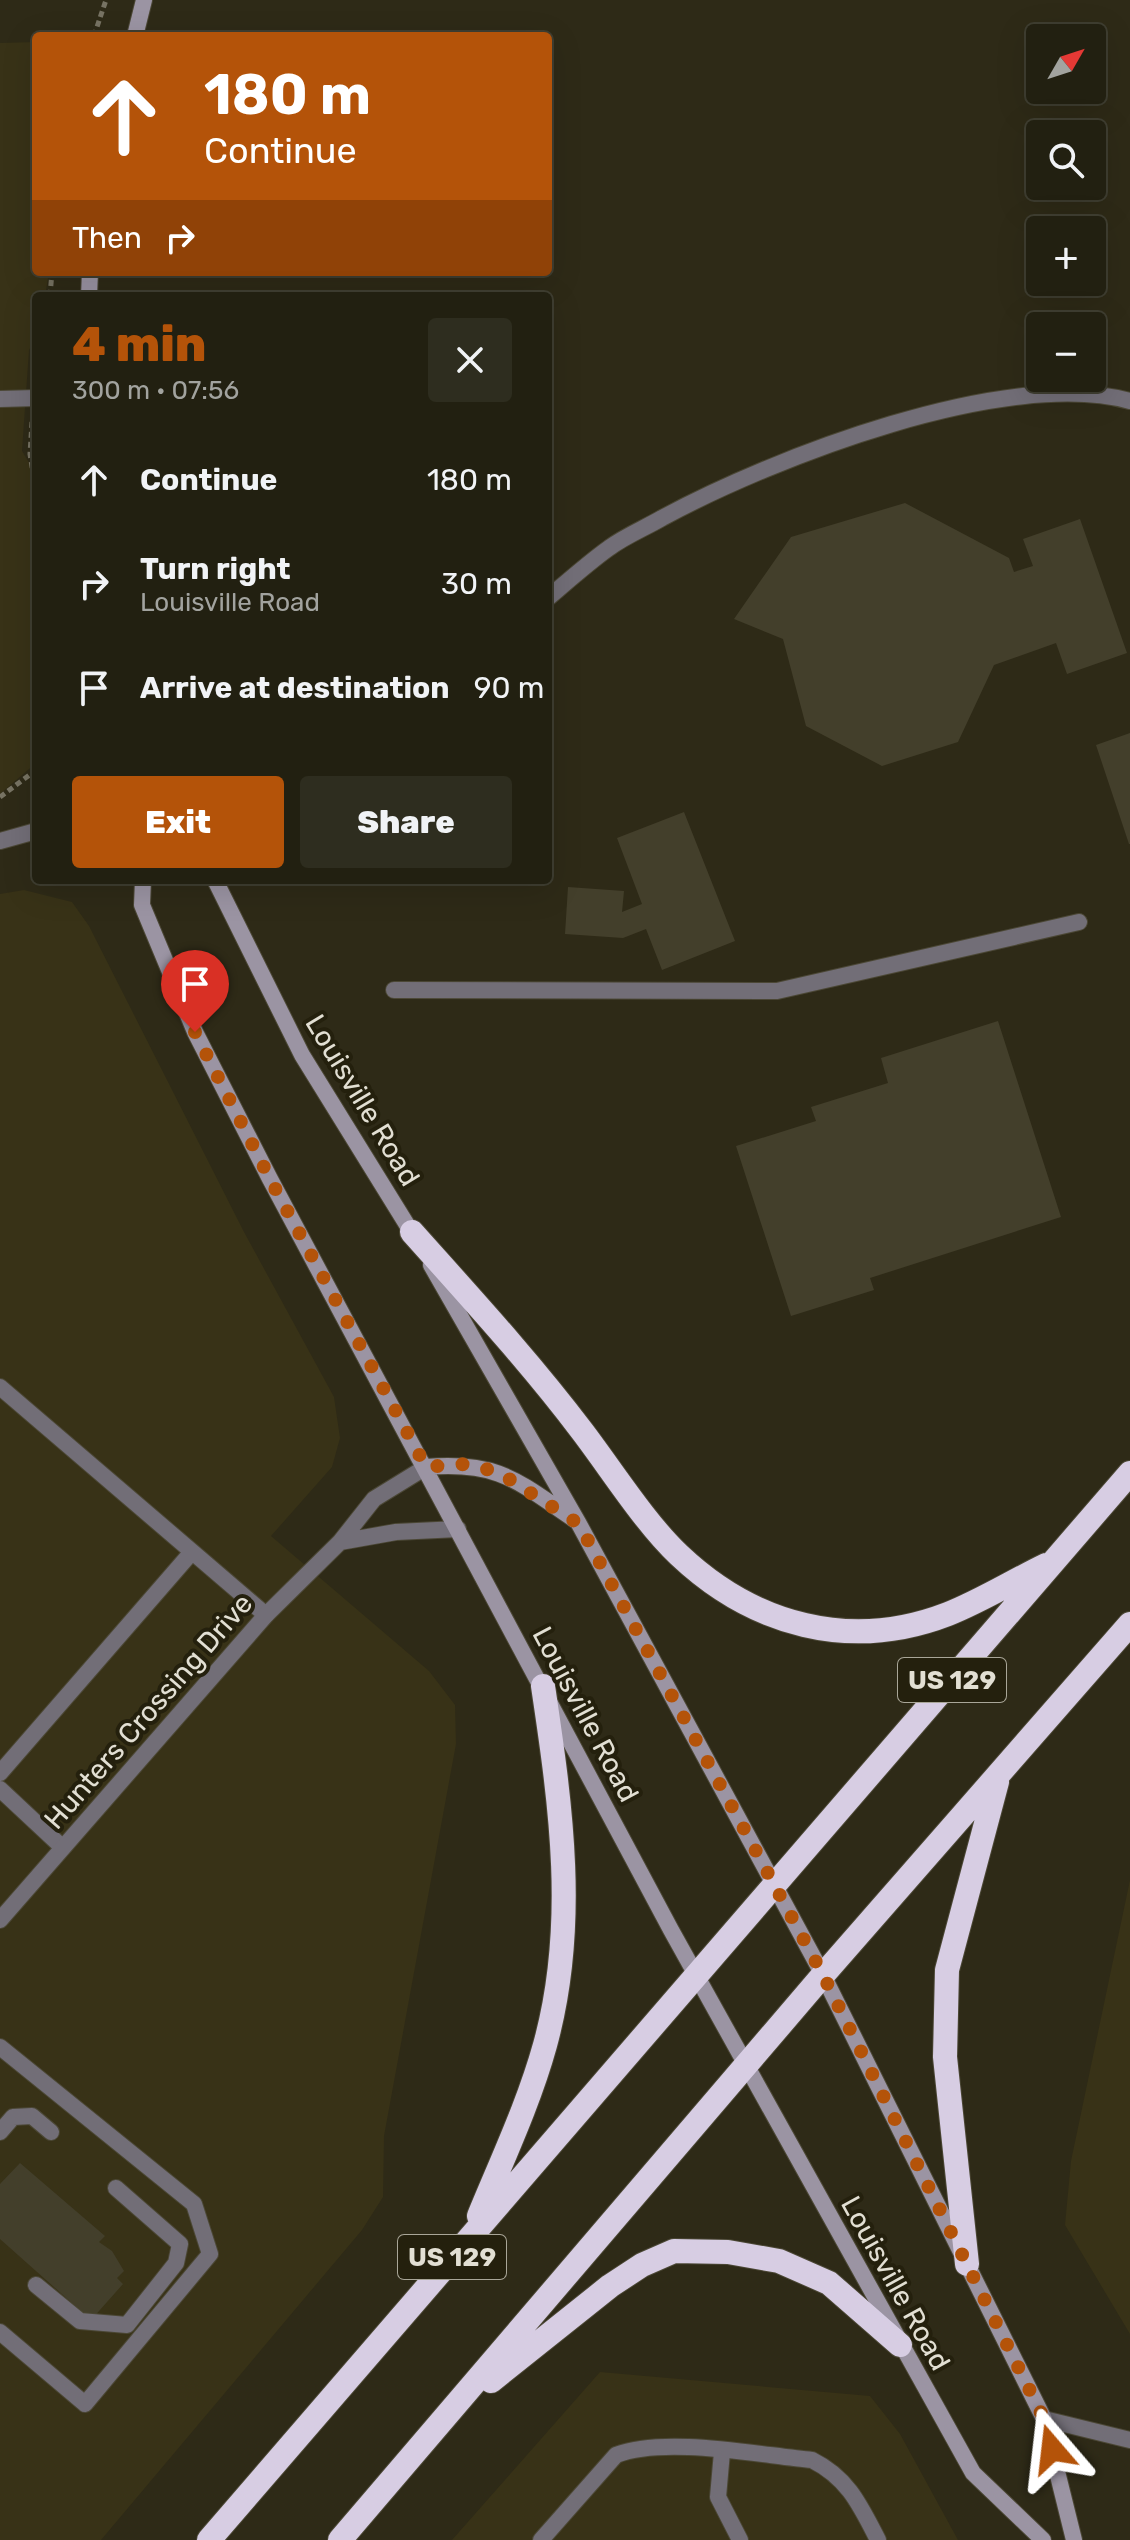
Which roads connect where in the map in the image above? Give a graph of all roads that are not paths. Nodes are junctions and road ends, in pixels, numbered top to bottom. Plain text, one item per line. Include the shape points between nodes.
1 (144, 0) edge
2 (136, 32) edge
3 (32, 398) edge
4 (0, 399) edge
5 (1130, 401) edge
6 (552, 595) edge
7 (32, 832) edge
8 (0, 841) edge
9 (143, 884) edge
10 (217, 884) edge
11 (1079, 922) dead end
12 (394, 990) dead end
13 (412, 1232) junction
14 (0, 1387) edge
15 (426, 1467) junction
16 (1130, 1473) edge
17 (579, 1524) junction
18 (458, 1529) junction
19 (340, 1542) junction
20 (191, 1553) junction
21 (1055, 1561) junction
22 (266, 1615) junction
23 (1130, 1624) edge
24 (543, 1686) junction
25 (0, 1773) edge
26 (998, 1778) junction
27 (0, 1789) edge
28 (62, 1847) junction
29 (773, 1886) junction
30 (0, 1920) edge
31 (823, 1975) junction
32 (697, 1976) junction
33 (2, 2053) edge
34 (746, 2064) junction
35 (0, 2132) edge
36 (51, 2132) dead end
37 (116, 2188) dead end
38 (470, 2236) junction
39 (967, 2264) junction
40 (36, 2285) dead end
41 (127, 2325) junction
42 (0, 2332) edge
43 (900, 2345) junction
44 (124, 2357) junction
45 (1044, 2419) junction
46 (443, 2420) junction
47 (1130, 2440) edge
48 (722, 2452) junction
49 (209, 2540) edge
50 (340, 2540) edge
51 (541, 2540) edge
52 (740, 2540) edge
53 (878, 2540) edge
54 (1043, 2540) edge
55 (1074, 2540) edge

1 - 2 main road
3 - 4 street
5 - 6 street via 1105,394 1004,399 858,433 717,489 610,547
7 - 8 street
9 - 15 main road, Louisville Road via 142,905 195,1032
10 - 13 main road, Louisville Road via 302,1055
11 - 12 street via 777,991
13 - 17 main road, Louisville Road
13 - 21 highway via 537,1372 676,1553 722,1593 765,1615 829,1631 882,1629 946,1615
14 - 20 street
15 - 17 main road via 465,1464 498,1472
15 - 18 main road, Louisville Road
15 - 19 street, Hunters Crossing Drive via 374,1499
16 - 21 highway, US 129
17 - 29 main road, Louisville Road
18 - 19 street
18 - 24 main road, Louisville Road
19 - 22 street, Hunters Crossing Drive
20 - 22 street
20 - 25 street
21 - 29 highway, US 129
22 - 28 street, Hunters Crossing Drive
23 - 26 highway
24 - 32 main road, Louisville Road
24 - 38 highway via 566,1876 563,1951 545,2045
26 - 31 highway
26 - 39 highway via 947,1970 945,2057
27 - 28 street
28 - 30 street, Hunters Crossing Drive
29 - 31 main road, Louisville Road
29 - 32 highway, US 129
31 - 34 highway
31 - 39 main road, Louisville Road
32 - 34 main road, Louisville Road
32 - 38 highway, US 129
33 - 44 street via 194,2204 210,2254
34 - 43 main road, Louisville Road
34 - 46 highway
35 - 36 street via 13,2117 32,2116
37 - 41 street via 180,2244 176,2263
38 - 49 highway, US 129
39 - 45 main road, Louisville Road
40 - 41 street via 80,2321
41 - 44 street
42 - 44 street via 85,2404
43 - 46 highway via 829,2283 779,2261 728,2252 674,2251 610,2286
43 - 54 main road, Louisville Road via 973,2473
45 - 47 street
45 - 55 main road, Louisville Road
46 - 50 highway
48 - 51 street via 661,2446 616,2455
48 - 52 street via 718,2497
48 - 53 street via 812,2460 833,2470 851,2488

